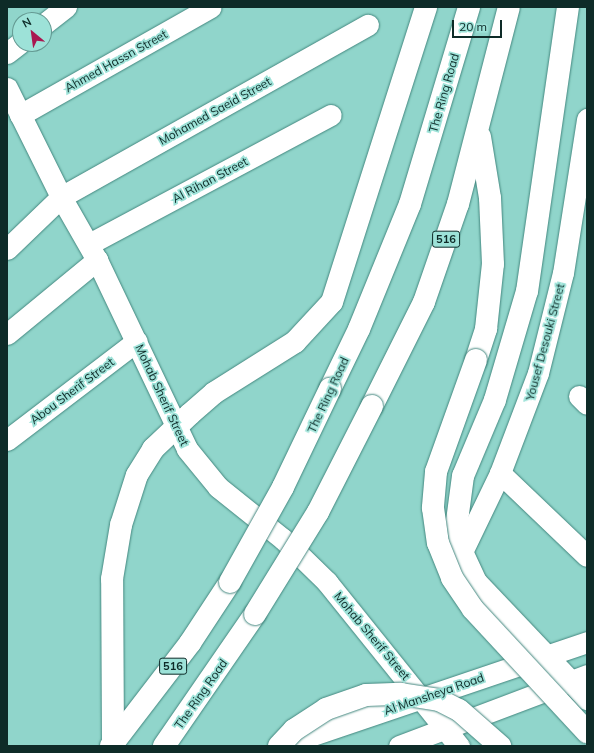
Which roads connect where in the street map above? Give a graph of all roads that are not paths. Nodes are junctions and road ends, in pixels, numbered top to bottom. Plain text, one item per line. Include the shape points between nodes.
1 (66, 7) edge
2 (469, 7) edge
3 (509, 7) edge
4 (568, 7) edge
5 (198, 10) edge
6 (425, 14) edge
7 (52, 18) edge
8 (368, 25) dead end
9 (7, 88) edge
10 (20, 115) junction
11 (331, 115) dead end
12 (587, 119) edge
13 (479, 134) junction
14 (61, 197) junction
15 (7, 249) edge
16 (93, 252) junction
17 (7, 334) edge
18 (137, 342) junction
19 (176, 427) junction
20 (7, 440) edge
21 (500, 473) junction
22 (462, 552) junction
23 (587, 556) edge
24 (587, 642) edge
25 (546, 656) junction
26 (578, 678) edge
27 (422, 697) junction
28 (587, 700) edge
29 (446, 726) junction
30 (587, 732) edge
31 (112, 745) edge
32 (164, 746) edge
33 (280, 746) edge
34 (399, 746) edge
35 (459, 746) edge
36 (500, 746) edge

1 - 7 street
2 - 31 main road, The Ring Road / 516, bridge via 404,218 330,389 283,487 230,582 182,654
3 - 13 main road, The Ring Road / 516
4 - 22 main road via 527,291 502,380 459,491 456,521
5 - 10 street, Ahmed Hassn Street
6 - 19 main road via 332,302 295,342 214,394
8 - 14 street, Mohamed Saeid Street
9 - 10 street, Mohab Sherif Street
10 - 14 street, Mohab Sherif Street
11 - 16 street, Al Rihan Street
12 - 21 street, Yousef Desouki Street via 564,273 553,318 538,373
13 - 30 main road, bridge via 490,198 493,264 486,328 436,472 433,508 438,543 452,578 473,609
13 - 32 main road, The Ring Road / 516, bridge via 424,302 318,512 255,614
14 - 15 street, Mohamed Saeid Street
14 - 16 street, Mohab Sherif Street
16 - 17 street, Al Rihan Street
16 - 18 street, Mohab Sherif Street
18 - 19 street, Mohab Sherif Street
18 - 20 street, Abou Sherif Street
19 - 27 street, Mohab Sherif Street via 187,450 218,487 306,560
19 - 31 main road via 145,458 137,475 116,552 111,599
21 - 22 street, Yousef Desouki Street
21 - 23 street
22 - 25 main road via 486,594
24 - 25 street, Al Mansheya Road
25 - 26 main road
25 - 27 street, Al Mansheya Road
26 - 28 street
26 - 29 street
27 - 29 street, Mohab Sherif Street
27 - 33 street, Al Mansheya Road
29 - 34 street
29 - 35 street, Mohab Sherif Street
33 - 36 main road, bridge via 294,730 326,709 366,695 389,694 439,700 480,725

